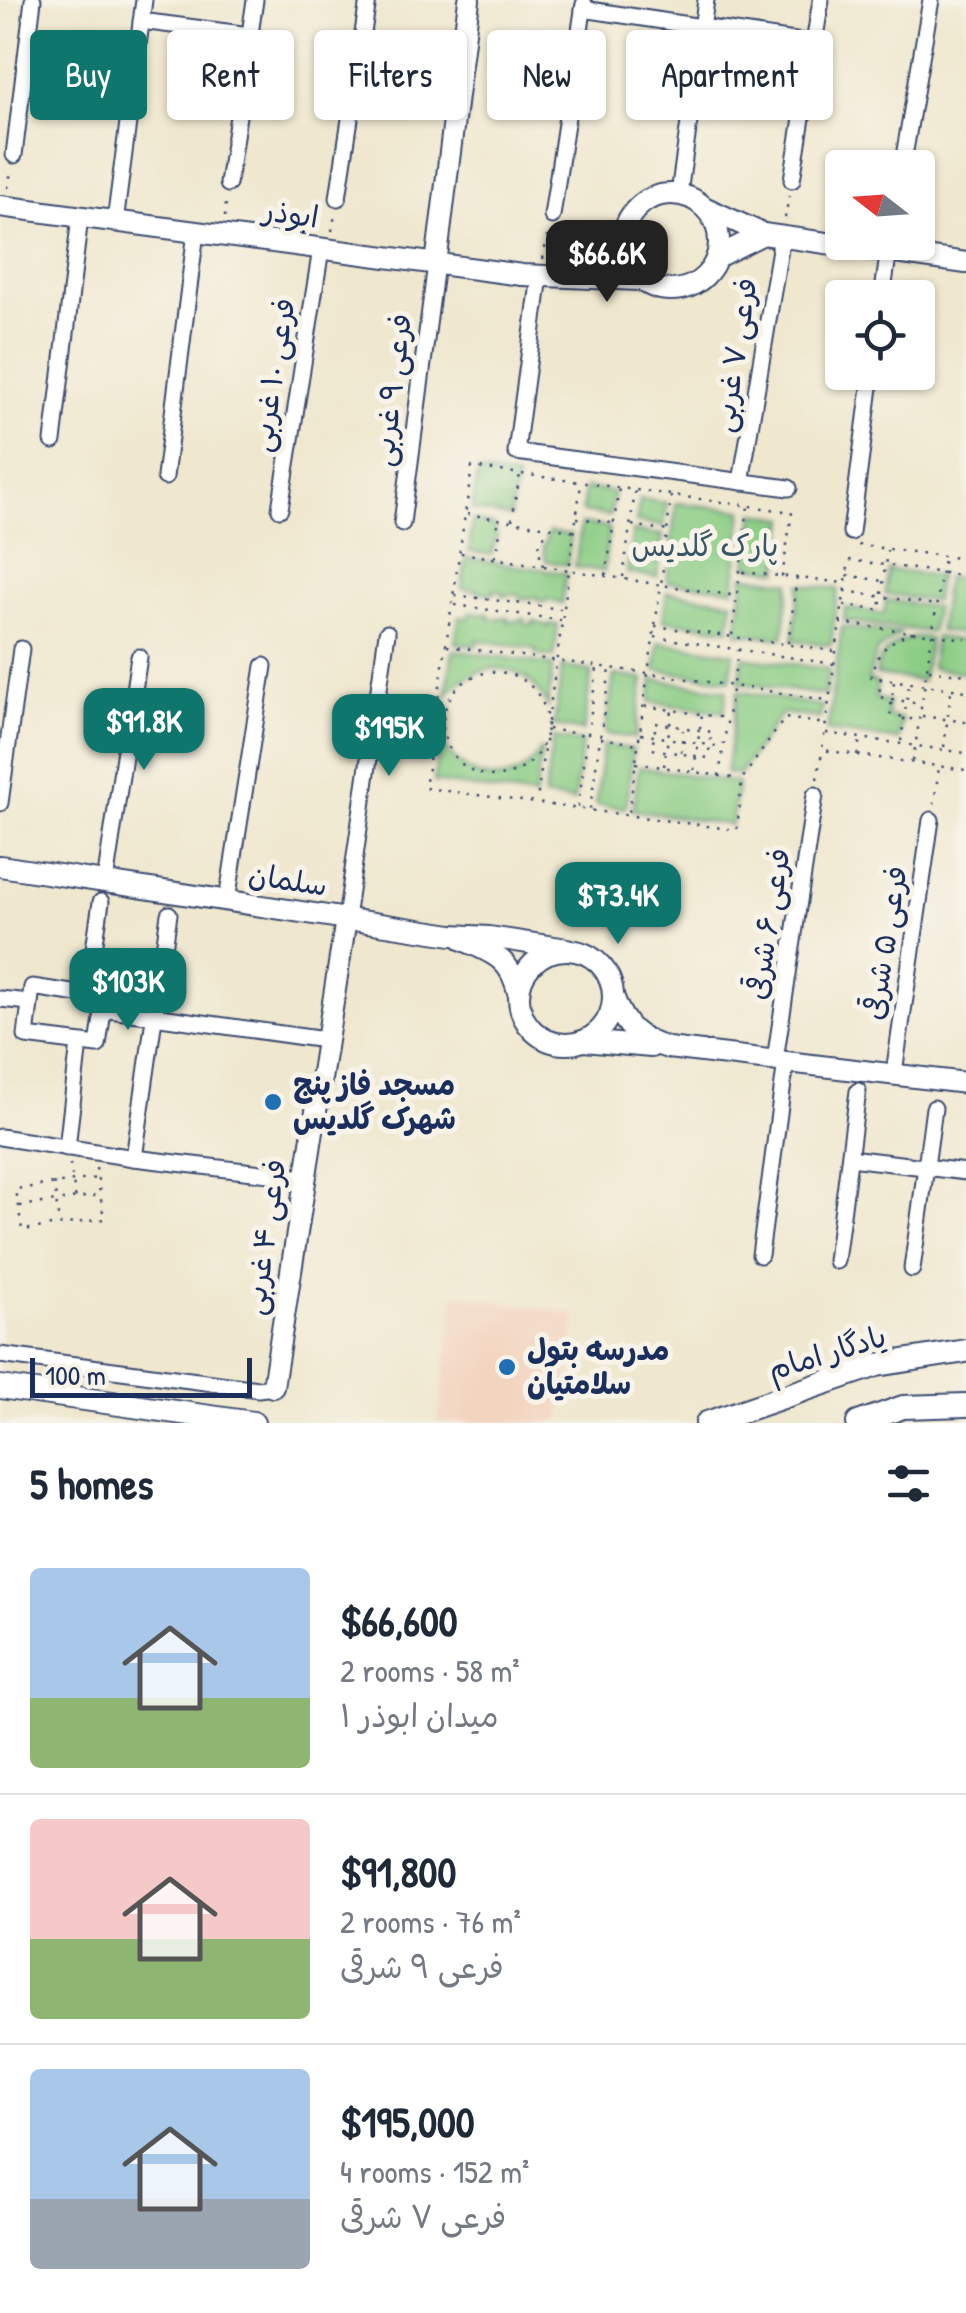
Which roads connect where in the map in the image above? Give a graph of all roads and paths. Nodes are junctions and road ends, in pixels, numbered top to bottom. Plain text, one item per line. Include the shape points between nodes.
1 (32, 0) edge
2 (144, 0) edge
3 (255, 0) edge
4 (368, 0) edge
5 (470, 0) edge
6 (706, 0) edge
7 (822, 0) edge
8 (930, 0) edge
9 (584, 5) edge
10 (142, 21) junction
11 (702, 28) junction
12 (207, 30) edge
13 (251, 30) edge
14 (364, 30) edge
15 (466, 30) edge
16 (716, 30) edge
17 (817, 30) edge
18 (238, 120) edge
19 (350, 120) edge
20 (455, 120) edge
21 (802, 120) edge
22 (905, 150) edge
23 (14, 155) joint
24 (792, 180) joint
25 (228, 184) joint
26 (679, 194) junction
27 (338, 198) joint
28 (2, 206) edge
29 (705, 207) junction
30 (552, 216) joint
31 (80, 217) junction
32 (115, 222) junction
33 (196, 232) junction
34 (772, 235) junction
35 (222, 236) junction
36 (825, 240) edge
37 (622, 246) junction
38 (325, 249) junction
39 (717, 257) junction
40 (935, 257) edge
41 (966, 263) edge
42 (436, 264) junction
43 (540, 276) junction
44 (574, 278) junction
45 (640, 280) junction
46 (870, 390) edge
47 (54, 441) dead end
48 (520, 474) junction
49 (165, 477) dead end
50 (582, 482) junction
51 (741, 482) junction
52 (619, 488) junction
53 (789, 488) dead end
54 (636, 490) junction
55 (672, 495) junction
56 (748, 506) junction
57 (280, 509) dead end
58 (465, 514) junction
59 (576, 518) junction
60 (497, 519) junction
61 (512, 521) junction
62 (402, 523) dead end
63 (614, 523) junction
64 (631, 525) junction
65 (549, 527) junction
66 (668, 530) junction
67 (575, 531) junction
68 (851, 538) joint
69 (888, 549) junction
70 (460, 553) junction
71 (944, 556) junction
72 (494, 559) junction
73 (966, 559) edge
74 (886, 565) junction
75 (543, 566) junction
76 (569, 570) junction
77 (742, 572) junction
78 (942, 573) junction
79 (847, 575) junction
80 (606, 576) junction
81 (782, 576) junction
82 (966, 576) edge
83 (796, 578) junction
84 (623, 579) junction
85 (884, 581) junction
86 (846, 583) junction
87 (661, 584) junction
88 (844, 590) junction
89 (454, 595) junction
90 (738, 596) junction
91 (882, 596) junction
92 (452, 605) junction
93 (842, 605) junction
94 (938, 605) junction
95 (564, 610) junction
96 (562, 620) junction
97 (840, 623) junction
98 (655, 626) junction
99 (913, 632) junction
100 (388, 633) dead end
101 (934, 635) junction
102 (732, 636) junction
103 (653, 637) junction
104 (966, 638) edge
105 (788, 644) junction
106 (446, 646) junction
107 (22, 648) dead end
108 (738, 650) junction
109 (836, 651) junction
110 (138, 657) dead end
111 (557, 661) junction
112 (834, 664) junction
113 (264, 666) dead end
114 (597, 666) junction
115 (610, 668) junction
116 (928, 670) junction
117 (648, 673) junction
118 (966, 675) edge
119 (881, 678) junction
120 (894, 680) junction
121 (909, 683) junction
122 (925, 685) junction
123 (733, 686) junction
124 (952, 689) junction
125 (966, 691) edge
126 (829, 700) junction
127 (892, 700) junction
128 (907, 702) junction
129 (922, 704) junction
130 (644, 706) junction
131 (672, 710) junction
132 (702, 714) junction
133 (436, 716) junction
134 (443, 716) junction
135 (728, 718) junction
136 (905, 718) junction
137 (920, 718) junction
138 (948, 719) junction
139 (966, 722) edge
140 (826, 724) junction
141 (670, 725) junction
142 (684, 727) junction
143 (547, 728) junction
144 (700, 730) junction
145 (824, 732) junction
146 (640, 734) junction
147 (588, 736) junction
148 (654, 736) junction
149 (860, 737) junction
150 (600, 738) junction
151 (668, 738) junction
152 (682, 741) junction
153 (901, 743) junction
154 (638, 744) junction
155 (698, 744) junction
156 (710, 746) junction
157 (916, 746) junction
158 (723, 748) junction
159 (943, 749) junction
160 (822, 750) junction
161 (666, 751) junction
162 (966, 753) edge
163 (681, 754) junction
164 (858, 755) junction
165 (696, 756) junction
166 (636, 763) junction
167 (913, 763) junction
168 (939, 766) junction
169 (664, 768) junction
170 (966, 770) edge
171 (694, 772) junction
172 (719, 776) junction
173 (742, 779) junction
174 (815, 795) joint
175 (537, 802) junction
176 (0, 803) edge
177 (578, 807) junction
178 (590, 809) junction
179 (629, 814) junction
180 (932, 820) joint
181 (0, 866) edge
182 (103, 892) junction
183 (227, 901) junction
184 (169, 914) dead end
185 (346, 919) junction
186 (452, 935) junction
187 (567, 950) junction
188 (87, 996) junction
189 (519, 996) junction
190 (614, 998) junction
191 (0, 999) edge
192 (30, 1002) junction
193 (103, 1009) junction
194 (153, 1015) junction
195 (325, 1040) junction
196 (584, 1041) junction
197 (79, 1043) junction
198 (668, 1048) junction
199 (780, 1061) junction
200 (894, 1073) junction
201 (966, 1083) edge
202 (858, 1091) dead end
203 (934, 1108) dead end
204 (0, 1137) edge
205 (67, 1148) junction
206 (94, 1152) junction
207 (134, 1158) junction
208 (850, 1158) junction
209 (925, 1166) junction
210 (966, 1172) edge
211 (98, 1178) junction
212 (304, 1178) junction
213 (72, 1180) junction
214 (54, 1183) junction
215 (100, 1195) junction
216 (76, 1201) junction
217 (55, 1203) junction
218 (18, 1206) junction
219 (59, 1225) junction
220 (760, 1255) dead end
221 (836, 1261) dead end
222 (912, 1269) dead end
223 (966, 1351) edge
224 (0, 1355) edge
225 (0, 1386) edge
226 (273, 1387) joint
227 (966, 1406) edge
228 (254, 1423) edge
229 (707, 1423) edge
230 (858, 1423) edge

1 - 23 street
2 - 10 street
3 - 13 street
4 - 14 street
5 - 15 street
6 - 11 street
7 - 17 street
8 - 22 street
9 - 11 street
9 - 30 street
10 - 12 street
10 - 32 street
11 - 16 street
11 - 26 street
18 - 25 street
19 - 27 street
20 - 42 street
21 - 24 street
23 - 28 path
24 - 34 path
25 - 35 path
26 - 29 street
26 - 37 street via 638,206
27 - 38 path
28 - 31 street, ابوذر
29 - 34 street
29 - 39 street via 718,230
30 - 43 path
31 - 32 street, ابوذر
31 - 47 street
32 - 33 street, ابوذر
33 - 35 street, ابوذر
33 - 49 street
34 - 36 street
34 - 39 street
34 - 51 street, فرعی ۷ غربی
35 - 38 street, ابوذر
37 - 44 street via 594,273
37 - 45 street
38 - 42 street, ابوذر
38 - 57 street, فرعی ۱۰ غربی
39 - 45 street via 710,271 684,289 654,288
40 - 41 street
42 - 43 street, ابوذر
42 - 62 street, فرعی ۹ غربی
43 - 44 street, ابوذر
43 - 51 street via 516,452
44 - 45 street, ابوذر
46 - 68 street
48 - 50 path
48 - 58 path via 472,467
48 - 61 path
50 - 52 path
50 - 59 path
51 - 53 street
52 - 54 path
52 - 63 path
54 - 55 path
54 - 64 path
55 - 56 path
55 - 66 path
56 - 77 path
56 - 81 path via 792,512
58 - 60 path
58 - 70 path
59 - 63 path
59 - 67 path
60 - 61 path
60 - 72 path
61 - 65 path
63 - 80 path
64 - 66 path
64 - 84 path
65 - 67 path
65 - 75 path via 538,547
66 - 87 path
67 - 76 path
68 - 69 path
69 - 71 path
69 - 74 path
70 - 72 path
70 - 89 path
71 - 73 path
71 - 78 path
72 - 75 path
74 - 78 path
74 - 79 path via 849,560
74 - 85 path
75 - 76 path
76 - 80 path
76 - 95 path
77 - 81 path
77 - 90 path
78 - 82 path
78 - 94 path
79 - 85 path
79 - 86 path
80 - 84 path
81 - 83 path
83 - 86 path
83 - 105 path
84 - 87 path
85 - 91 path
86 - 88 path
87 - 90 path
87 - 98 path
88 - 91 path
88 - 93 path
89 - 92 path
89 - 95 path
90 - 102 path
91 - 93 path via 880,610
91 - 94 path
92 - 96 path
92 - 106 path
93 - 97 path
94 - 101 path
95 - 96 path
96 - 111 path
97 - 99 path
97 - 109 path
98 - 102 path
98 - 103 path
99 - 101 path
99 - 119 path via 876,657 871,677
100 - 185 street
101 - 104 path
101 - 116 path
102 - 105 path
103 - 108 path
103 - 117 path
105 - 109 path
106 - 111 path
106 - 133 path
107 - 176 street
108 - 112 path
108 - 123 path
109 - 112 path
110 - 182 street
111 - 114 path
111 - 143 path
112 - 126 path
113 - 183 street
114 - 115 path
114 - 147 path
115 - 117 path
115 - 150 path
116 - 118 path
116 - 122 path
117 - 123 path
117 - 130 path
119 - 120 path
119 - 127 path via 879,697
120 - 121 path
120 - 127 path
121 - 122 path
121 - 128 path
122 - 124 path
122 - 129 path
123 - 126 path
123 - 135 path
124 - 125 path
124 - 138 path
126 - 140 path
127 - 128 path
127 - 136 path via 890,714
128 - 129 path
128 - 136 path
129 - 137 path
130 - 131 path
130 - 146 path
131 - 132 path
131 - 141 path
132 - 135 path
132 - 144 path
133 - 134 path
133 - 175 path via 425,788
134 - 143 path via 448,699 474,675 510,673 538,694
134 - 143 path via 443,733 458,762 488,776 534,759
135 - 158 path
136 - 137 path
136 - 153 path
137 - 138 path
137 - 157 path
138 - 139 path
138 - 159 path
140 - 145 path
140 - 173 path via 786,718
141 - 142 path
141 - 148 path via 656,722
141 - 151 path
142 - 144 path
142 - 152 path
143 - 147 path
143 - 175 path
144 - 155 path
144 - 156 path via 712,732
145 - 149 path
145 - 160 path
146 - 148 path
146 - 154 path
147 - 177 path
148 - 151 path
148 - 161 path via 652,749
149 - 153 path
149 - 164 path
150 - 154 path
150 - 178 path
151 - 152 path
151 - 161 path
152 - 155 path
152 - 163 path
153 - 157 path
154 - 166 path
155 - 156 path
155 - 165 path
156 - 158 path
156 - 165 path via 708,758
157 - 159 path
157 - 167 path
158 - 172 path
159 - 162 path
160 - 164 path
160 - 174 path
161 - 163 path
161 - 169 path
163 - 165 path
164 - 167 path
165 - 171 path
166 - 169 path
166 - 179 path
167 - 168 path
168 - 170 path
168 - 180 path
169 - 171 path
171 - 172 path
172 - 173 path
173 - 179 path via 736,830
174 - 199 street, فرعی ۶ شرقی
175 - 177 path
177 - 178 path
178 - 179 path
180 - 200 street, فرعی ۵ شرقی
181 - 182 street, سلمان
182 - 183 street, سلمان
182 - 188 street
183 - 185 street, سلمان
184 - 194 street
185 - 186 street, سلمان
185 - 195 street, فرعی ۴ غربی
186 - 187 street, سلمان
186 - 189 street via 496,955 512,970
187 - 189 street via 528,968
187 - 190 street via 595,959
188 - 192 street via 32,987
188 - 193 street via 105,998
189 - 196 street via 528,1026 539,1036 569,1045
190 - 196 street via 605,1024
190 - 198 street via 632,1032
191 - 192 street
192 - 197 street via 26,1036
193 - 194 street
193 - 197 street via 98,1046
194 - 195 street
194 - 207 street
195 - 212 street, فرعی ۴ غربی
196 - 198 street
197 - 205 street
198 - 199 street
199 - 200 street
199 - 220 street, فرعی ۶ شرقی
200 - 201 street
202 - 208 street
203 - 209 street
204 - 205 street
205 - 206 street
205 - 213 path
206 - 207 street
206 - 211 path
207 - 212 street
208 - 209 street
208 - 221 street
209 - 210 street
209 - 222 street
211 - 213 path
211 - 215 path
212 - 226 street, فرعی ۴ غربی
213 - 214 path
213 - 216 path
214 - 217 path
214 - 218 path via 16,1189
215 - 216 path
215 - 219 path via 104,1220
216 - 217 path
217 - 218 path
217 - 219 path
218 - 219 path via 22,1230
223 - 229 main road, یادگار امام via 878,1365
224 - 226 street
225 - 228 main road
227 - 230 main road via 903,1407

